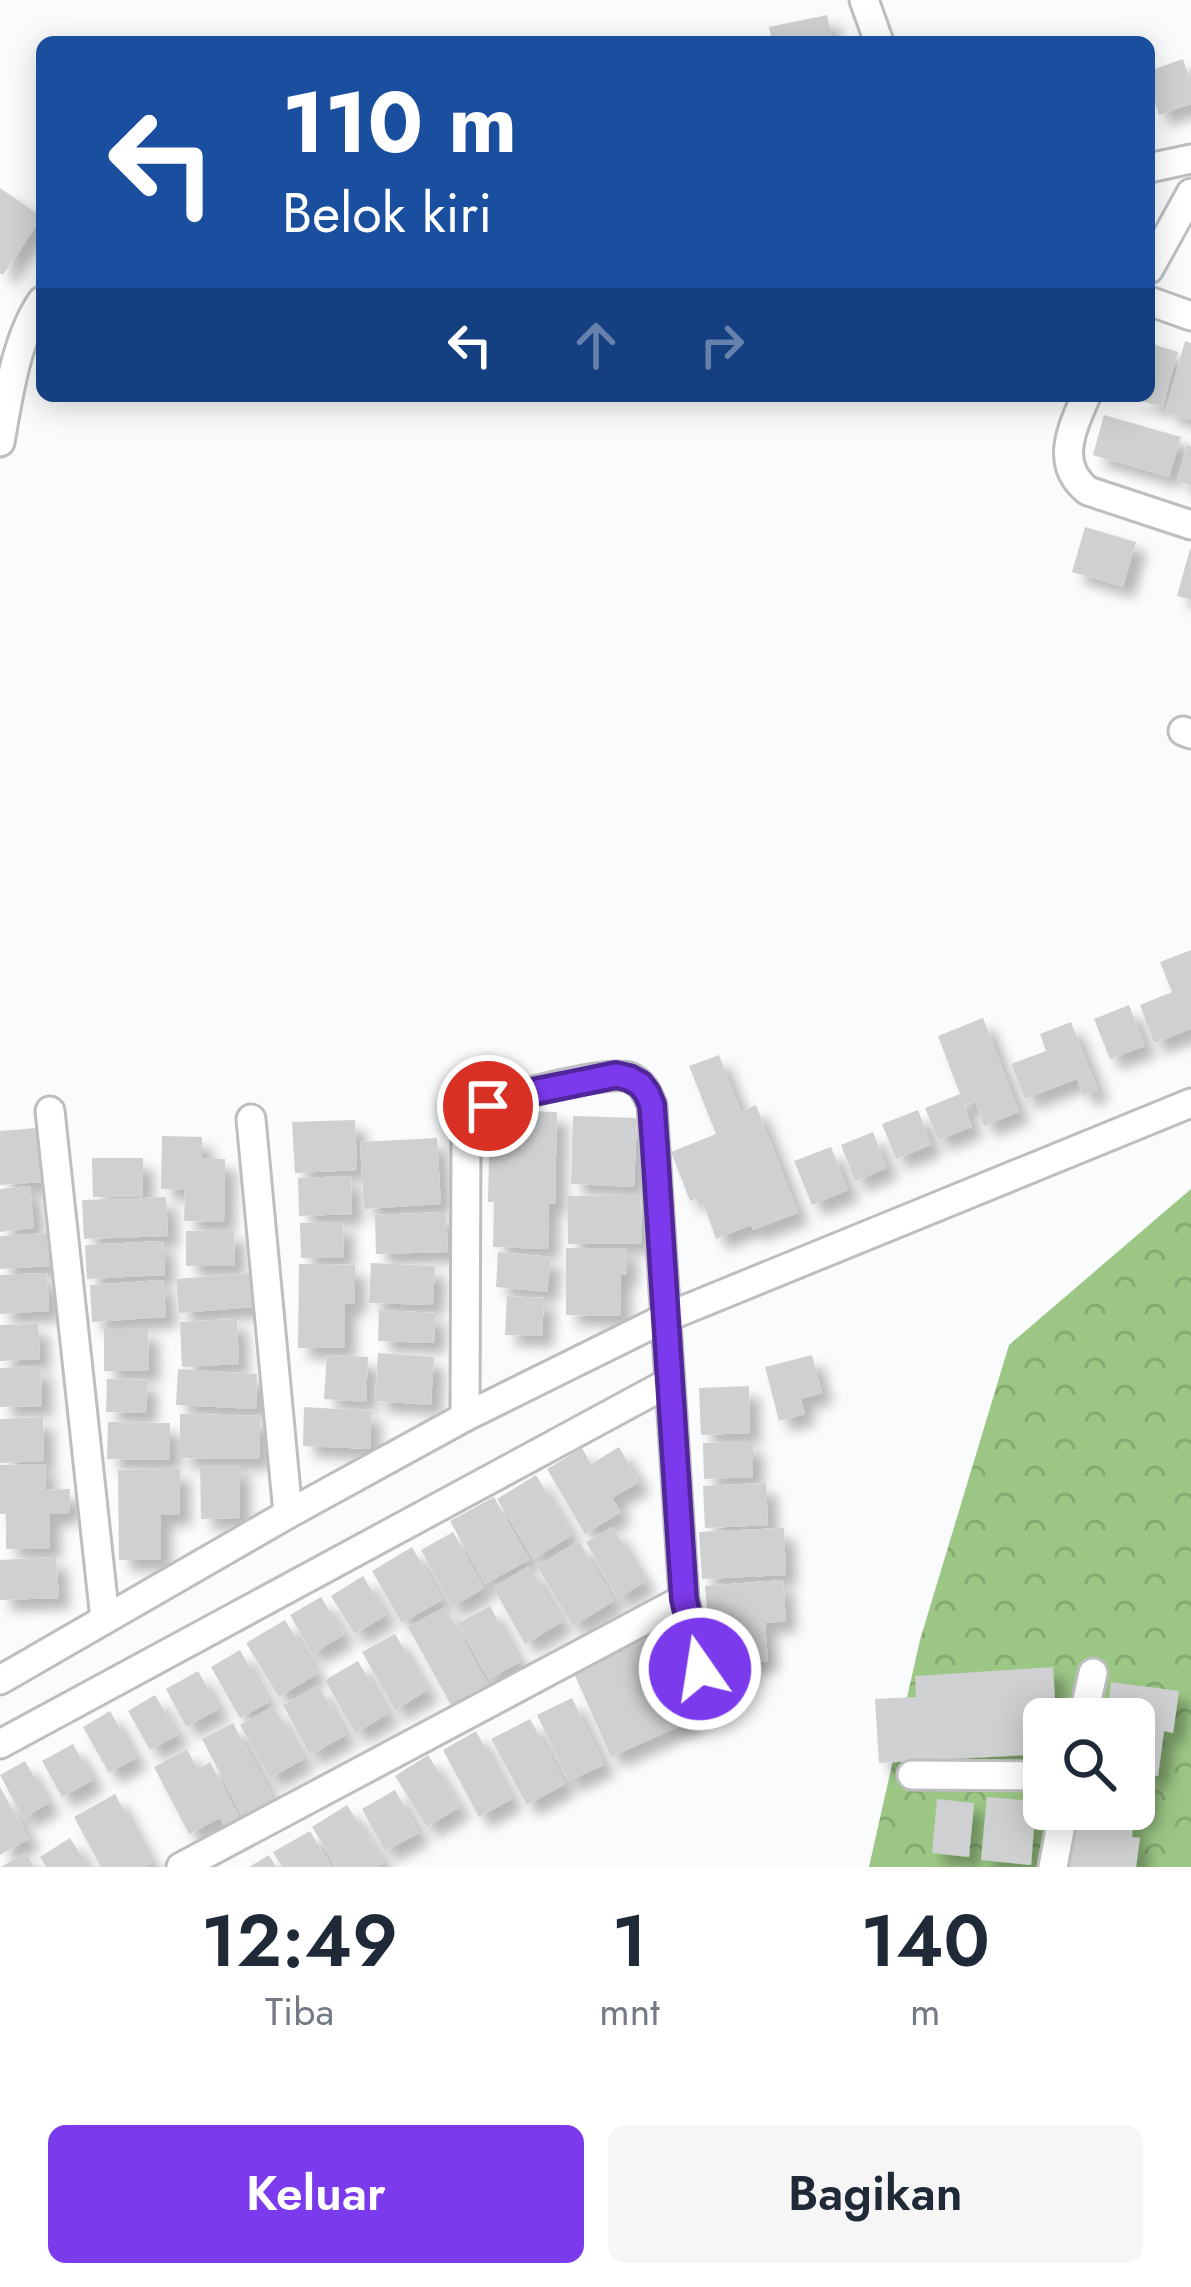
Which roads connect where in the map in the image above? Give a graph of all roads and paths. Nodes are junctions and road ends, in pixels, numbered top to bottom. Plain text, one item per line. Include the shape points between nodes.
1 (864, 0) edge
2 (876, 36) edge
3 (1191, 159) edge
4 (1155, 167) edge
5 (1191, 193) edge
6 (1155, 258) edge
7 (1155, 303) edge
8 (36, 309) edge
9 (1191, 316) edge
10 (1084, 402) edge
11 (0, 442) edge
12 (1191, 525) edge
13 (1191, 1103) edge
14 (50, 1111) dead end
15 (251, 1119) dead end
16 (667, 1329) junction
17 (668, 1378) junction
18 (465, 1417) junction
19 (288, 1514) junction
20 (684, 1599) junction
21 (105, 1619) junction
22 (1093, 1673) dead end
23 (0, 1680) edge
24 (1088, 1698) edge
25 (709, 1703) dead end
26 (0, 1744) edge
27 (912, 1775) dead end
28 (1023, 1776) edge
29 (1060, 1830) edge
30 (181, 1867) edge
31 (1053, 1867) edge

1 - 2 street
3 - 4 street
5 - 6 street
7 - 9 street
8 - 11 street
10 - 12 street via 1069,437 1077,482
13 - 16 street
14 - 21 street
15 - 19 street
16 - 17 street
16 - 18 street
16 - 18 street via 652,1105 640,1084 616,1075 488,1106 466,1132
17 - 20 street
17 - 26 street
18 - 19 street
19 - 21 street
20 - 25 street
20 - 30 street
21 - 23 street
22 - 24 street
27 - 28 street
29 - 31 street

